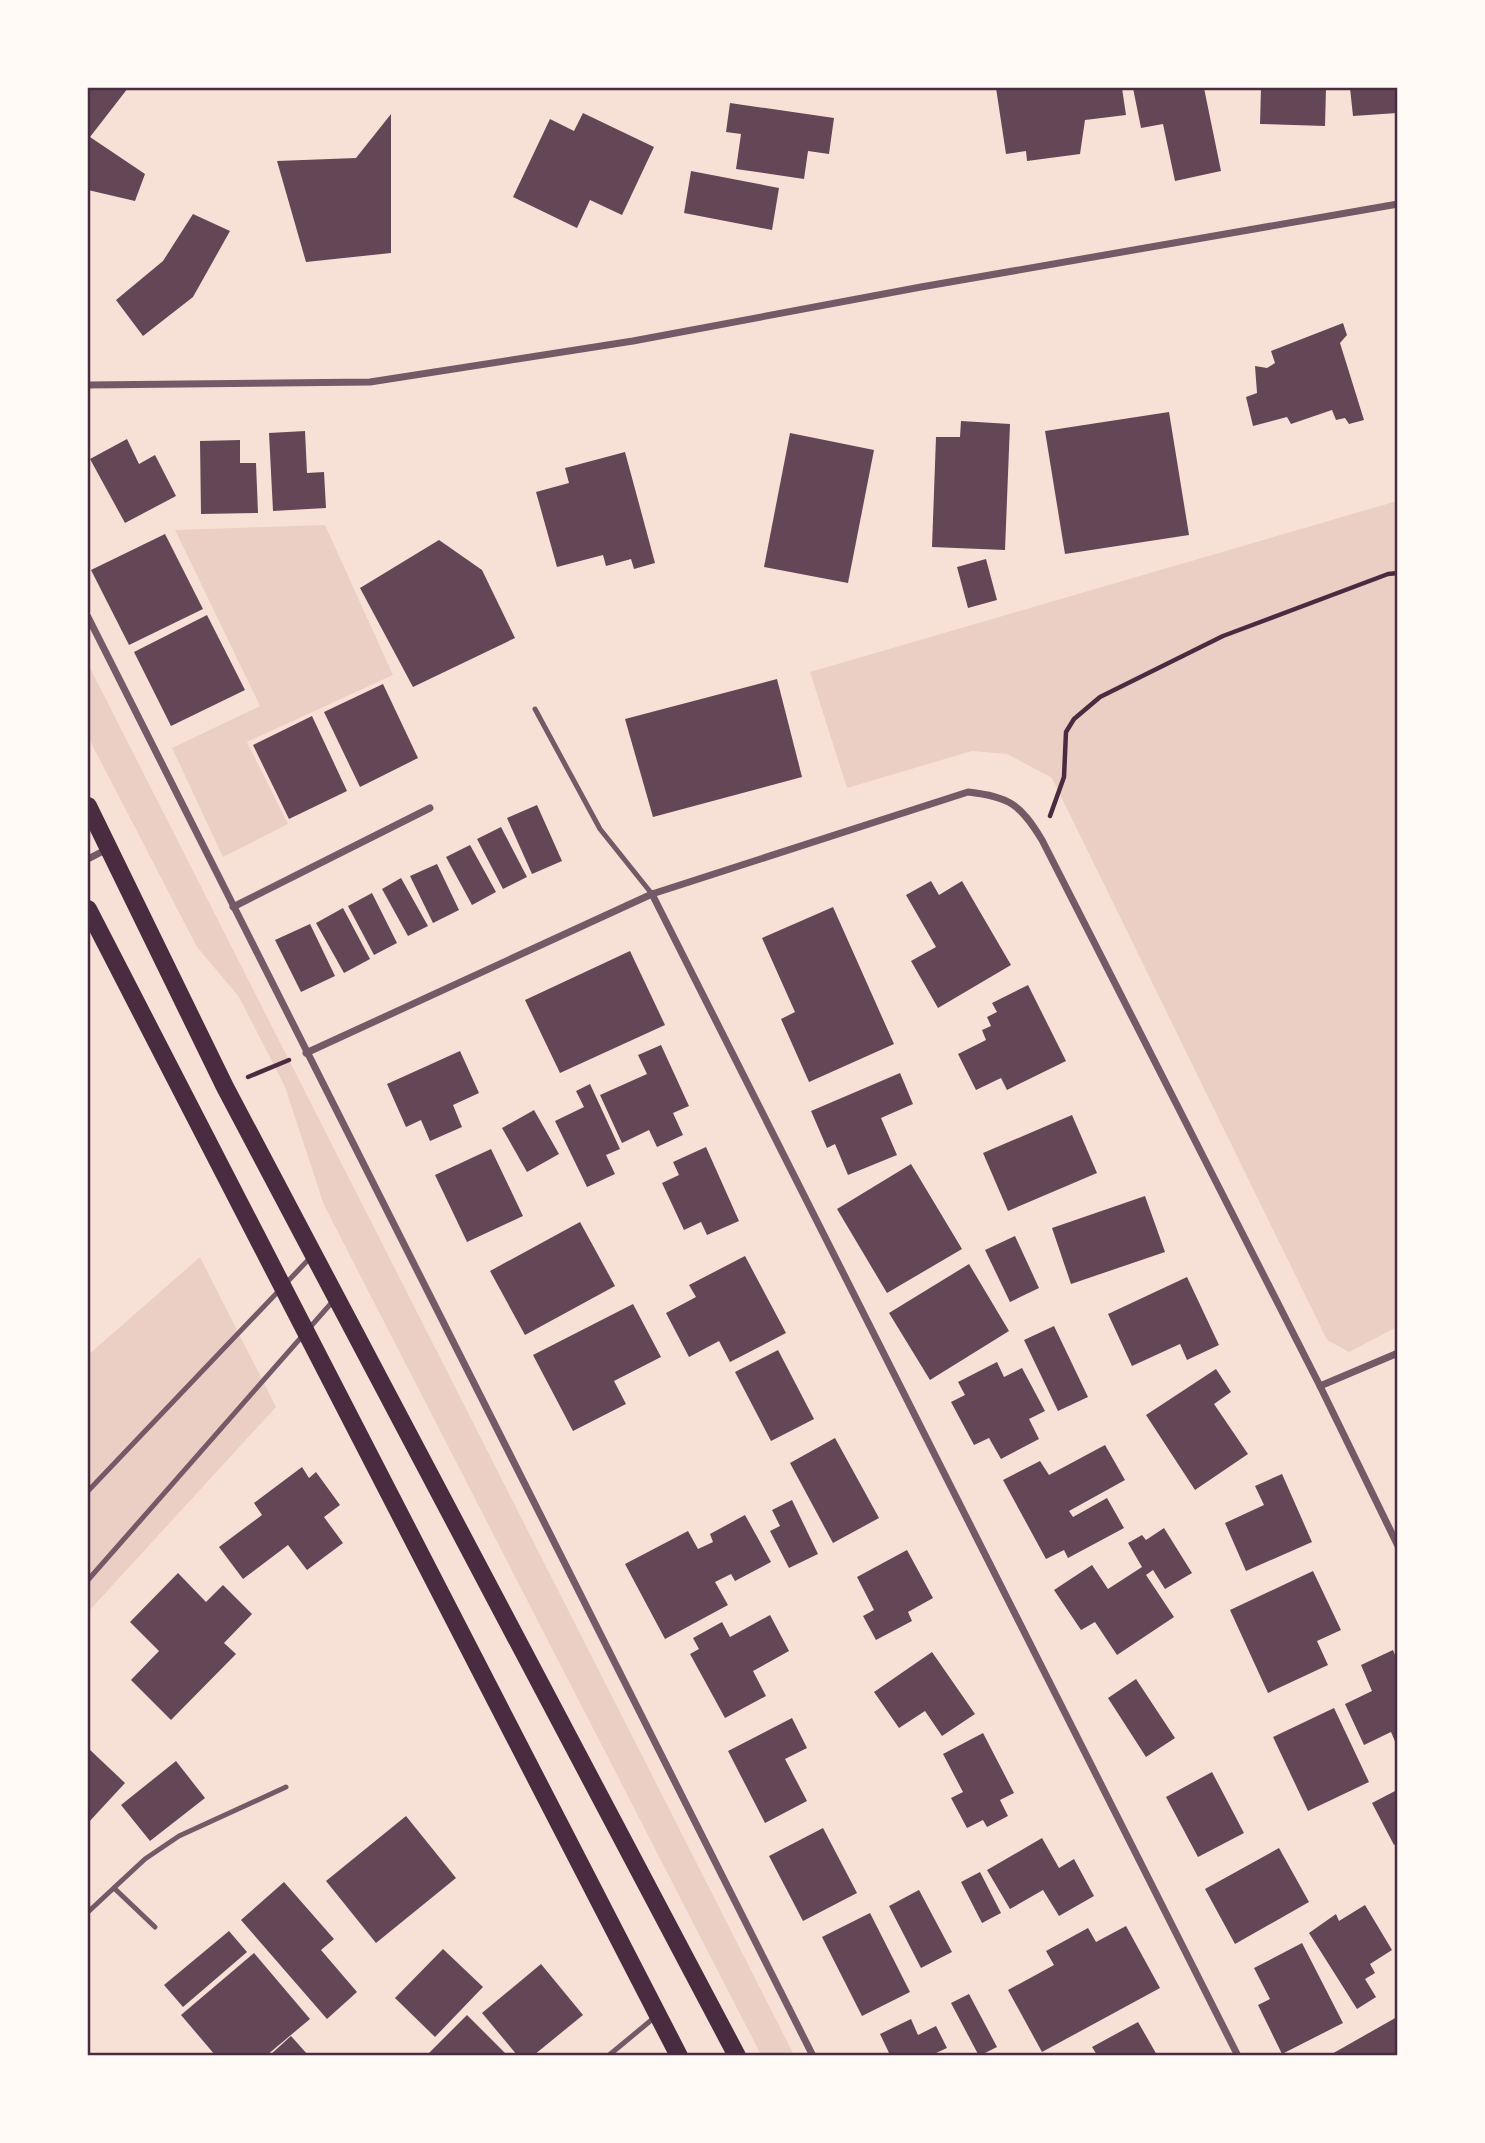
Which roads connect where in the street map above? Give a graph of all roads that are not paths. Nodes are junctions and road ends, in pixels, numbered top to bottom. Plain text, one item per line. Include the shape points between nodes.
1 (1398, 204) edge
2 (88, 385) edge
3 (88, 617) edge
4 (535, 709) dead end
5 (88, 806) edge
6 (430, 808) dead end
7 (109, 848) junction
8 (88, 859) edge
9 (652, 894) junction
10 (233, 907) junction
11 (88, 909) edge
12 (306, 1053) junction
13 (313, 1255) junction
14 (284, 1286) junction
15 (337, 1298) junction
16 (306, 1331) junction
17 (1398, 1353) edge
18 (1320, 1386) junction
19 (88, 1492) edge
20 (1398, 1546) edge
21 (88, 1580) edge
22 (286, 1787) dead end
23 (114, 1888) junction
24 (88, 1912) edge
25 (155, 1927) dead end
26 (658, 2015) junction
27 (608, 2056) edge
28 (679, 2056) edge
29 (737, 2056) edge
30 (813, 2056) edge
31 (1238, 2056) edge

1 - 2 street via 634,341 370,382
3 - 10 street
4 - 9 lane via 600,829
5 - 7 main road
6 - 10 street
7 - 8 street
7 - 13 main road
9 - 12 street
9 - 18 street via 968,792 1010,801 1042,840
9 - 31 street
10 - 12 street
11 - 14 main road
12 - 30 street
13 - 14 lane
13 - 15 main road
14 - 16 main road
14 - 19 lane
15 - 16 lane
15 - 29 main road
16 - 21 lane
16 - 26 main road
17 - 18 street
18 - 20 street
22 - 23 lane via 179,1836 145,1858
23 - 24 lane
23 - 25 lane
26 - 27 lane
26 - 28 main road

